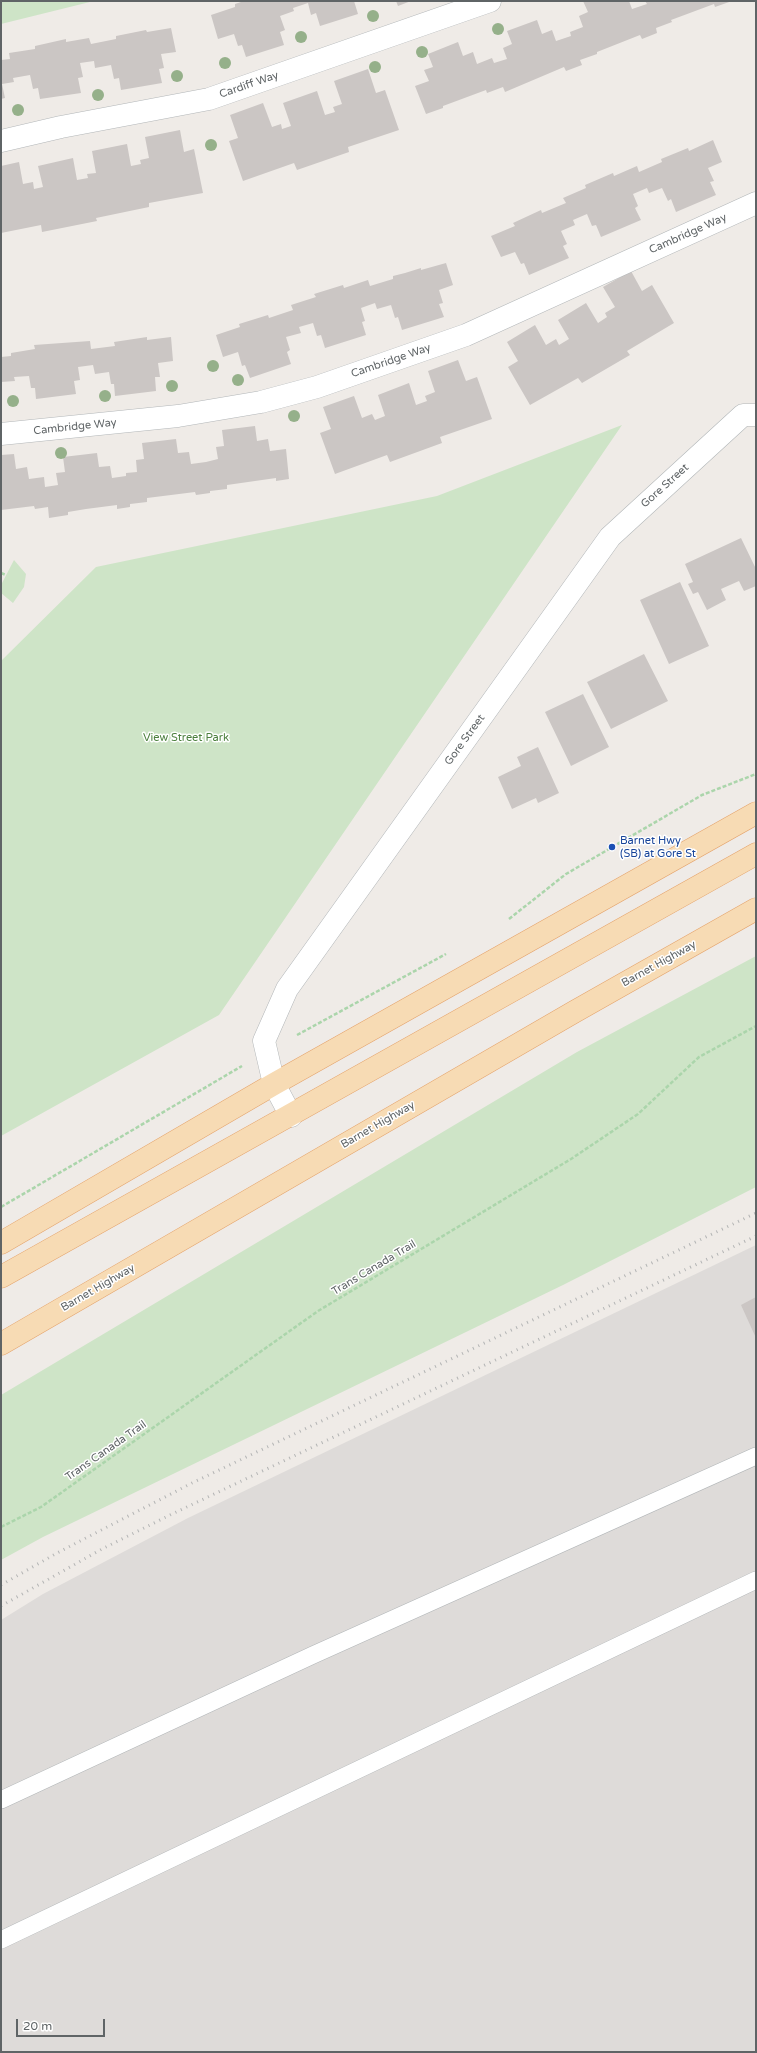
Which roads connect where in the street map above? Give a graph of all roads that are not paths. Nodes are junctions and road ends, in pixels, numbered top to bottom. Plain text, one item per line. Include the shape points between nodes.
1 (490, 1) edge
2 (1, 141) edge
3 (756, 203) edge
4 (756, 415) edge
5 (1, 434) edge
6 (756, 813) edge
7 (756, 854) edge
8 (756, 909) edge
9 (274, 1084) junction
10 (291, 1116) junction
11 (1, 1243) edge
12 (1, 1277) edge
13 (1, 1344) edge
14 (756, 1456) edge
15 (756, 1580) edge
16 (1, 1800) edge
17 (1, 1940) edge

1 - 2 street, Cardiff Way via 209,99
3 - 5 street, Cambridge Way via 466,335 317,387 261,402 178,416
4 - 9 street, Gore Street via 743,416 610,537 287,989 264,1041
6 - 9 main road
7 - 10 main road
8 - 13 main road, Barnet Highway via 458,1078
9 - 10 street, Gore Street
9 - 11 main road
10 - 12 main road
14 - 16 lane via 320,1651
15 - 17 lane

